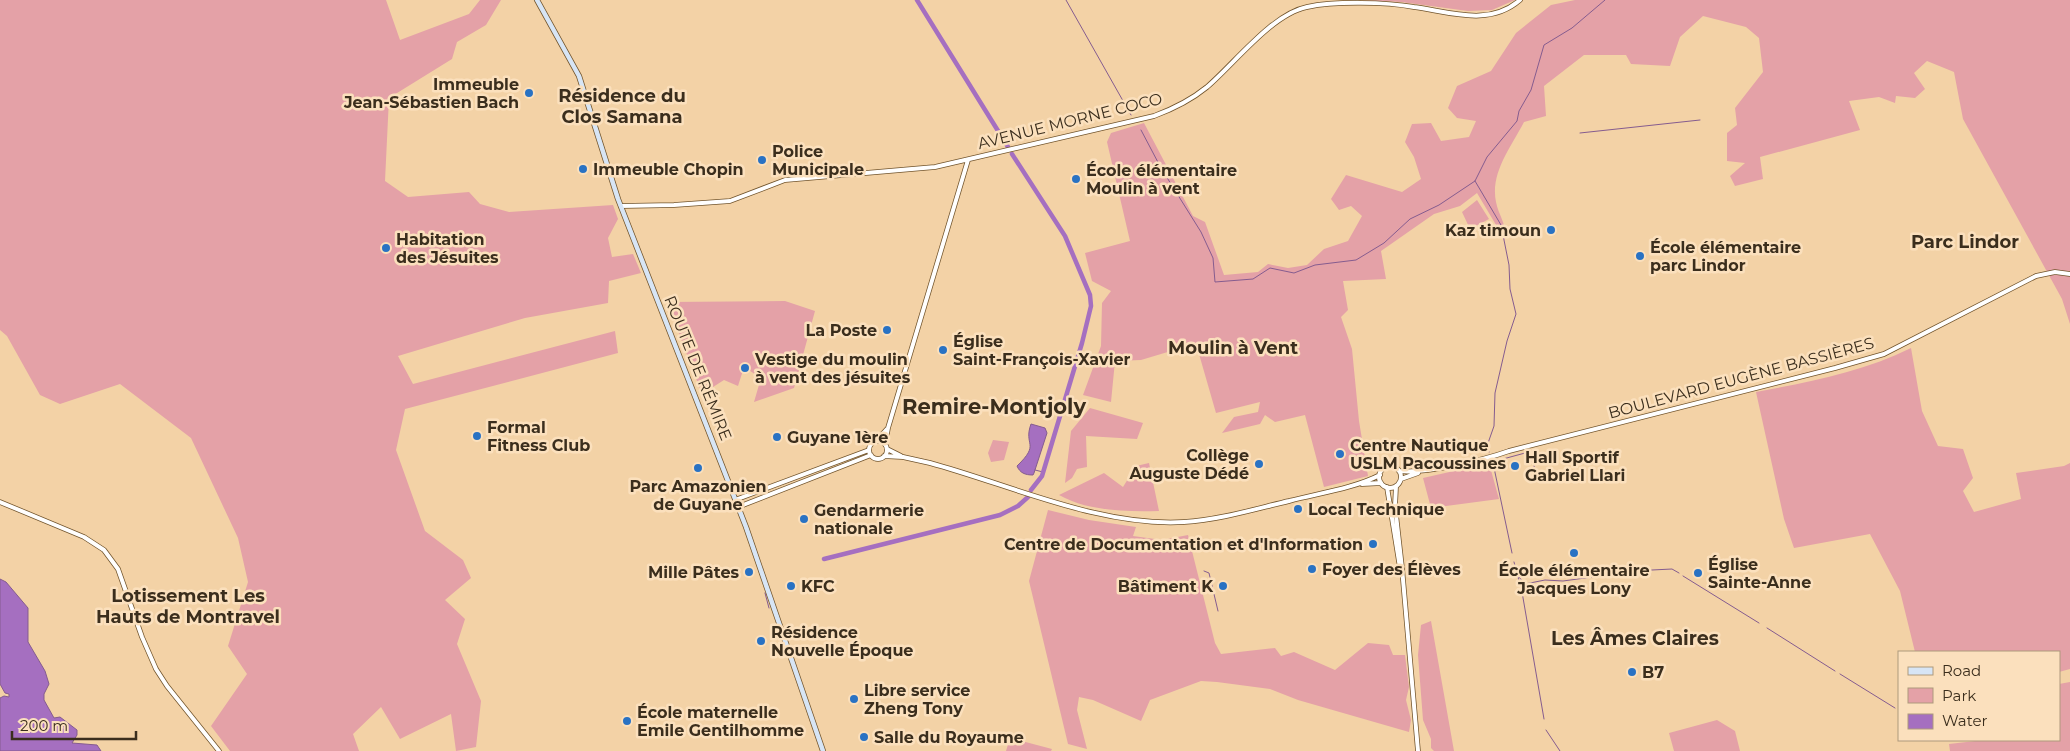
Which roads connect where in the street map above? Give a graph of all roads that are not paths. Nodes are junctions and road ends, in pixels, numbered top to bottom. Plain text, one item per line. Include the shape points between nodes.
1 (537, 0) edge
2 (1520, 0) edge
3 (968, 160) junction
4 (621, 206) junction
5 (2070, 274) edge
6 (888, 428) junction
7 (876, 441) junction
8 (886, 446) junction
9 (869, 450) junction
10 (871, 455) junction
11 (884, 456) junction
12 (903, 457) junction
13 (1434, 468) junction
14 (1399, 471) junction
15 (1380, 475) junction
16 (1401, 478) junction
17 (1382, 483) junction
18 (1355, 485) junction
19 (1396, 486) junction
20 (1387, 487) junction
21 (736, 500) junction
22 (0, 502) edge
23 (738, 507) junction
24 (1402, 578) junction
25 (220, 751) edge
26 (823, 751) edge
27 (1418, 751) edge

1 - 4 main road, ROUTE DE RÉMIRE via 579,76
2 - 3 street, AVENUE MORNE COCO via 1502,12 1478,17 1413,6 1351,4 1306,7 1284,16 1200,93 1164,112
3 - 4 street, AVENUE MORNE COCO via 935,167 784,180 730,201
3 - 6 street
4 - 21 main road, ROUTE DE RÉMIRE
5 - 13 street, BOULEVARD EUGÈNE BASSIÈRES via 2055,272 2036,276 1884,354 1494,456
6 - 7 street
6 - 8 street
7 - 8 street
7 - 9 street
8 - 11 street
8 - 12 street
9 - 10 street
9 - 21 street
10 - 11 street
10 - 23 street
11 - 12 street
12 - 18 street via 1090,511 1153,521 1207,519
13 - 14 street, BOULEVARD EUGÈNE BASSIÈRES
13 - 16 street, BOULEVARD EUGÈNE BASSIÈRES
14 - 15 street via 1387,467
14 - 16 street
15 - 17 street
15 - 18 street
16 - 19 street
17 - 18 street
17 - 20 street
19 - 20 street
19 - 24 street
20 - 24 street
21 - 23 main road, ROUTE DE RÉMIRE
22 - 25 street via 84,537 112,558 156,669
23 - 26 main road, ROUTE DE RÉMIRE
24 - 27 street

